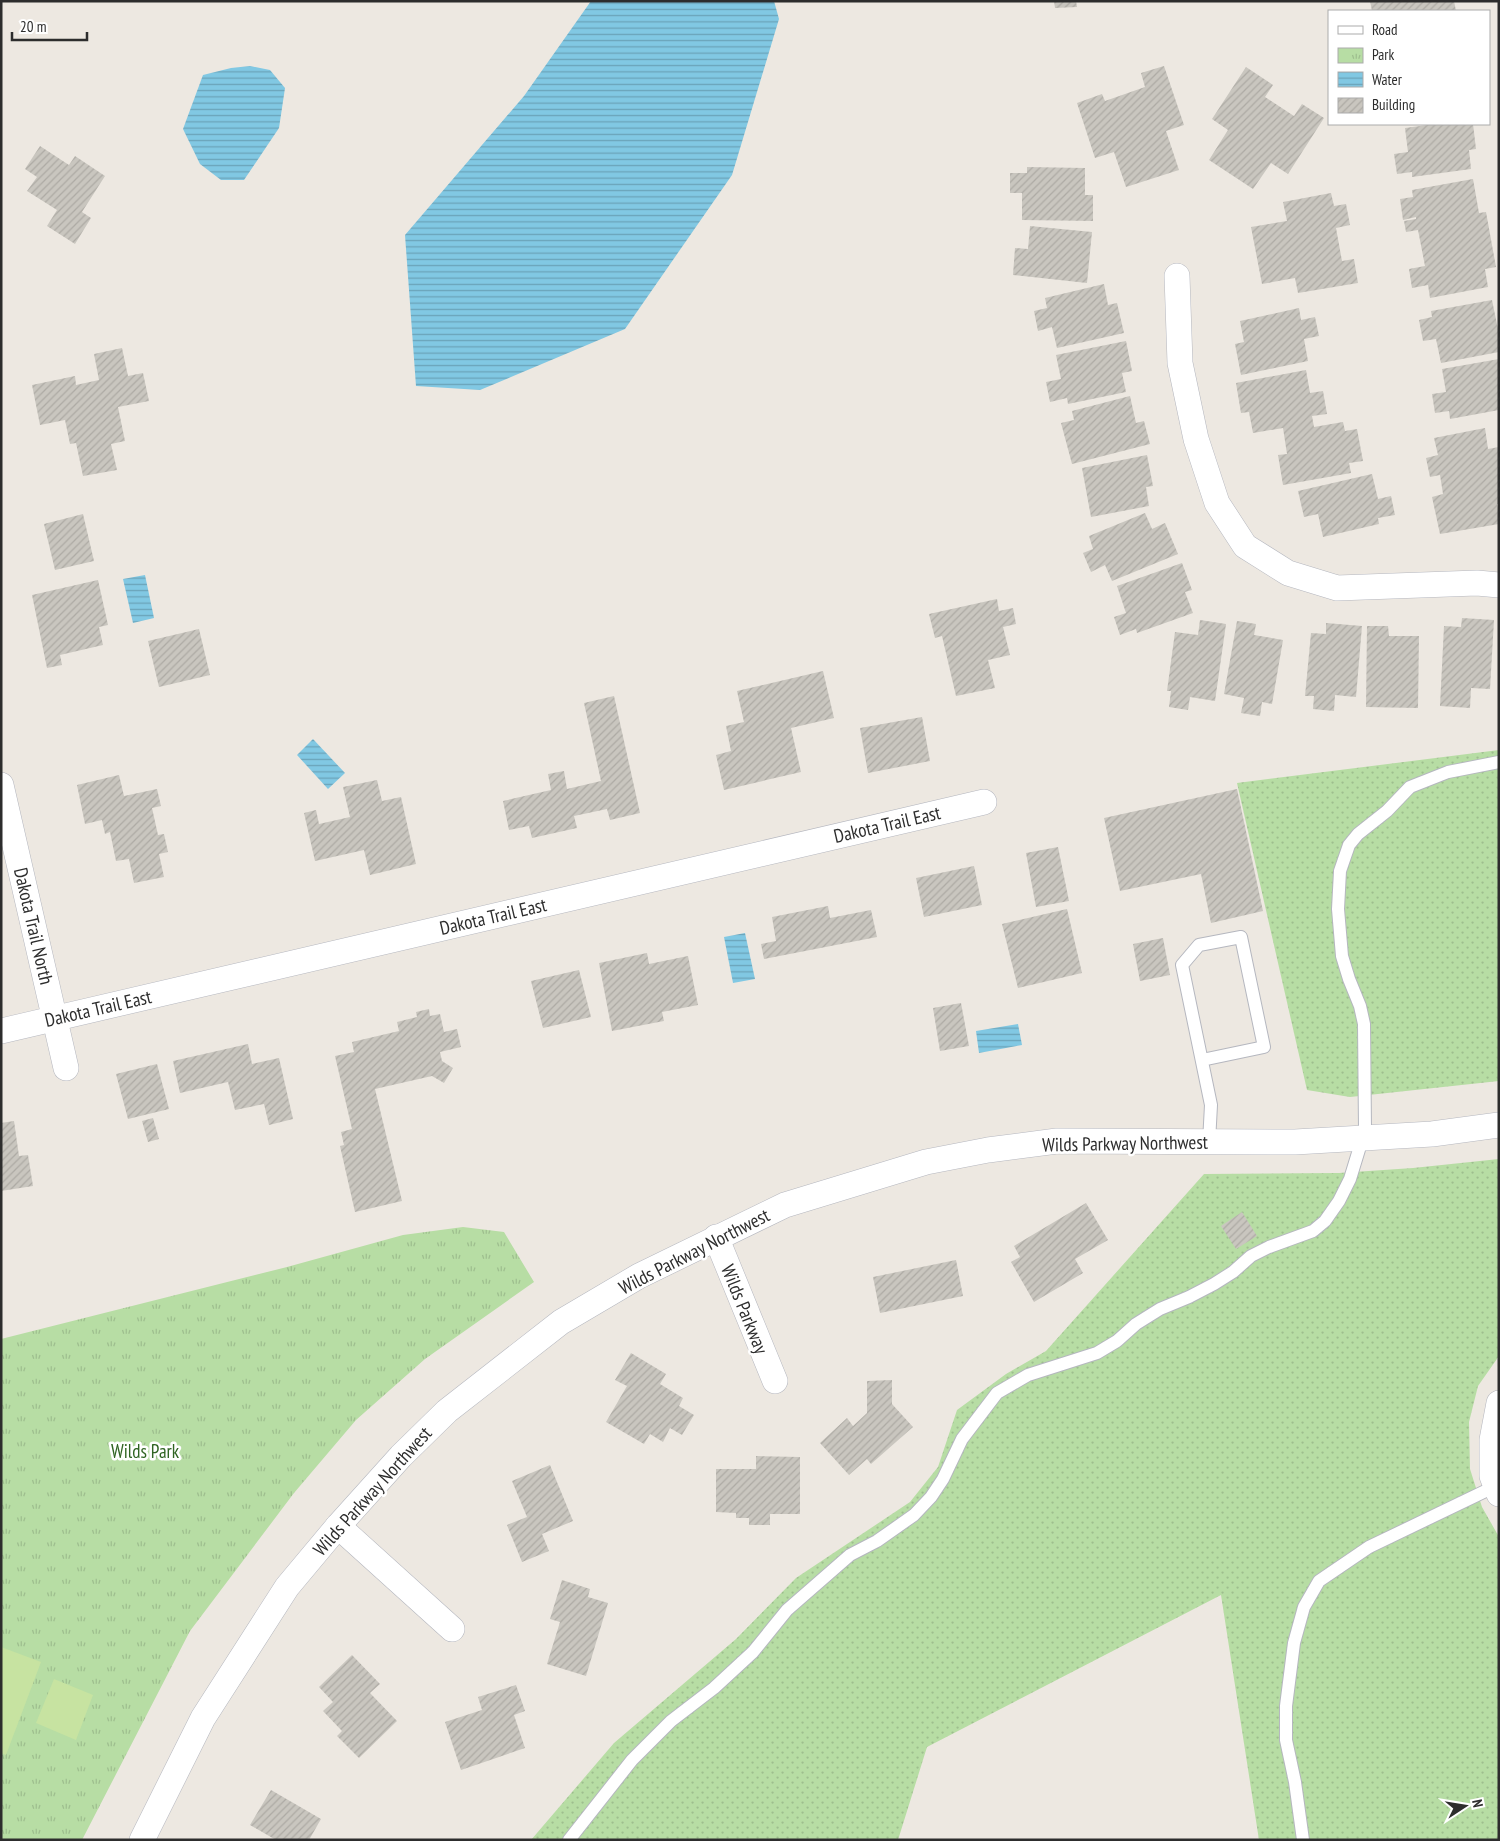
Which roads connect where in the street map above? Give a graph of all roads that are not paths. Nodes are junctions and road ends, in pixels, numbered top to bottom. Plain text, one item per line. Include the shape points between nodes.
1 (1177, 276) dead end
2 (1499, 585) edge
3 (1499, 762) edge
4 (1, 784) edge
5 (984, 802) dead end
6 (56, 1018) junction
7 (1, 1031) edge
8 (1202, 1060) junction
9 (66, 1068) dead end
10 (1499, 1126) edge
11 (1363, 1138) junction
12 (1209, 1142) junction
13 (716, 1237) junction
14 (775, 1381) dead end
15 (1499, 1403) edge
16 (1498, 1488) edge
17 (338, 1526) junction
18 (452, 1630) dead end
19 (142, 1840) edge
20 (569, 1840) edge
21 (1303, 1840) edge

1 - 2 street via 1180,363 1196,439 1218,503 1245,546 1288,573 1337,588
3 - 11 lane via 1448,772 1410,787 1349,845 1340,871 1338,909 1342,956 1364,1024 1366,1102
4 - 6 street, Dakota Trail North
5 - 6 street, Dakota Trail East
6 - 7 street, Dakota Trail East
6 - 9 street, Dakota Trail North
8 - 8 lane via 1182,965 1198,945 1241,937 1264,1047
8 - 12 lane via 1211,1105
10 - 11 street, Wilds Parkway Northwest
11 - 12 street, Wilds Parkway Northwest
11 - 20 lane via 1339,1201 1325,1221 1313,1231 1251,1256 1214,1284 1160,1309 1096,1353 1028,1375 997,1393 962,1439 931,1497 914,1515 877,1542 850,1556 786,1610 753,1652 671,1721 632,1760
12 - 13 street, Wilds Parkway Northwest via 1057,1141 988,1150 926,1162 785,1205
13 - 14 street, Wilds Parkway
13 - 17 street, Wilds Parkway Northwest via 638,1276 561,1322 447,1411
15 - 16 street via 1492,1440 1492,1476
16 - 21 lane via 1370,1547 1319,1581 1304,1607 1294,1643 1286,1706 1286,1740
17 - 18 street
17 - 19 street, Wilds Parkway Northwest via 287,1587 203,1718

